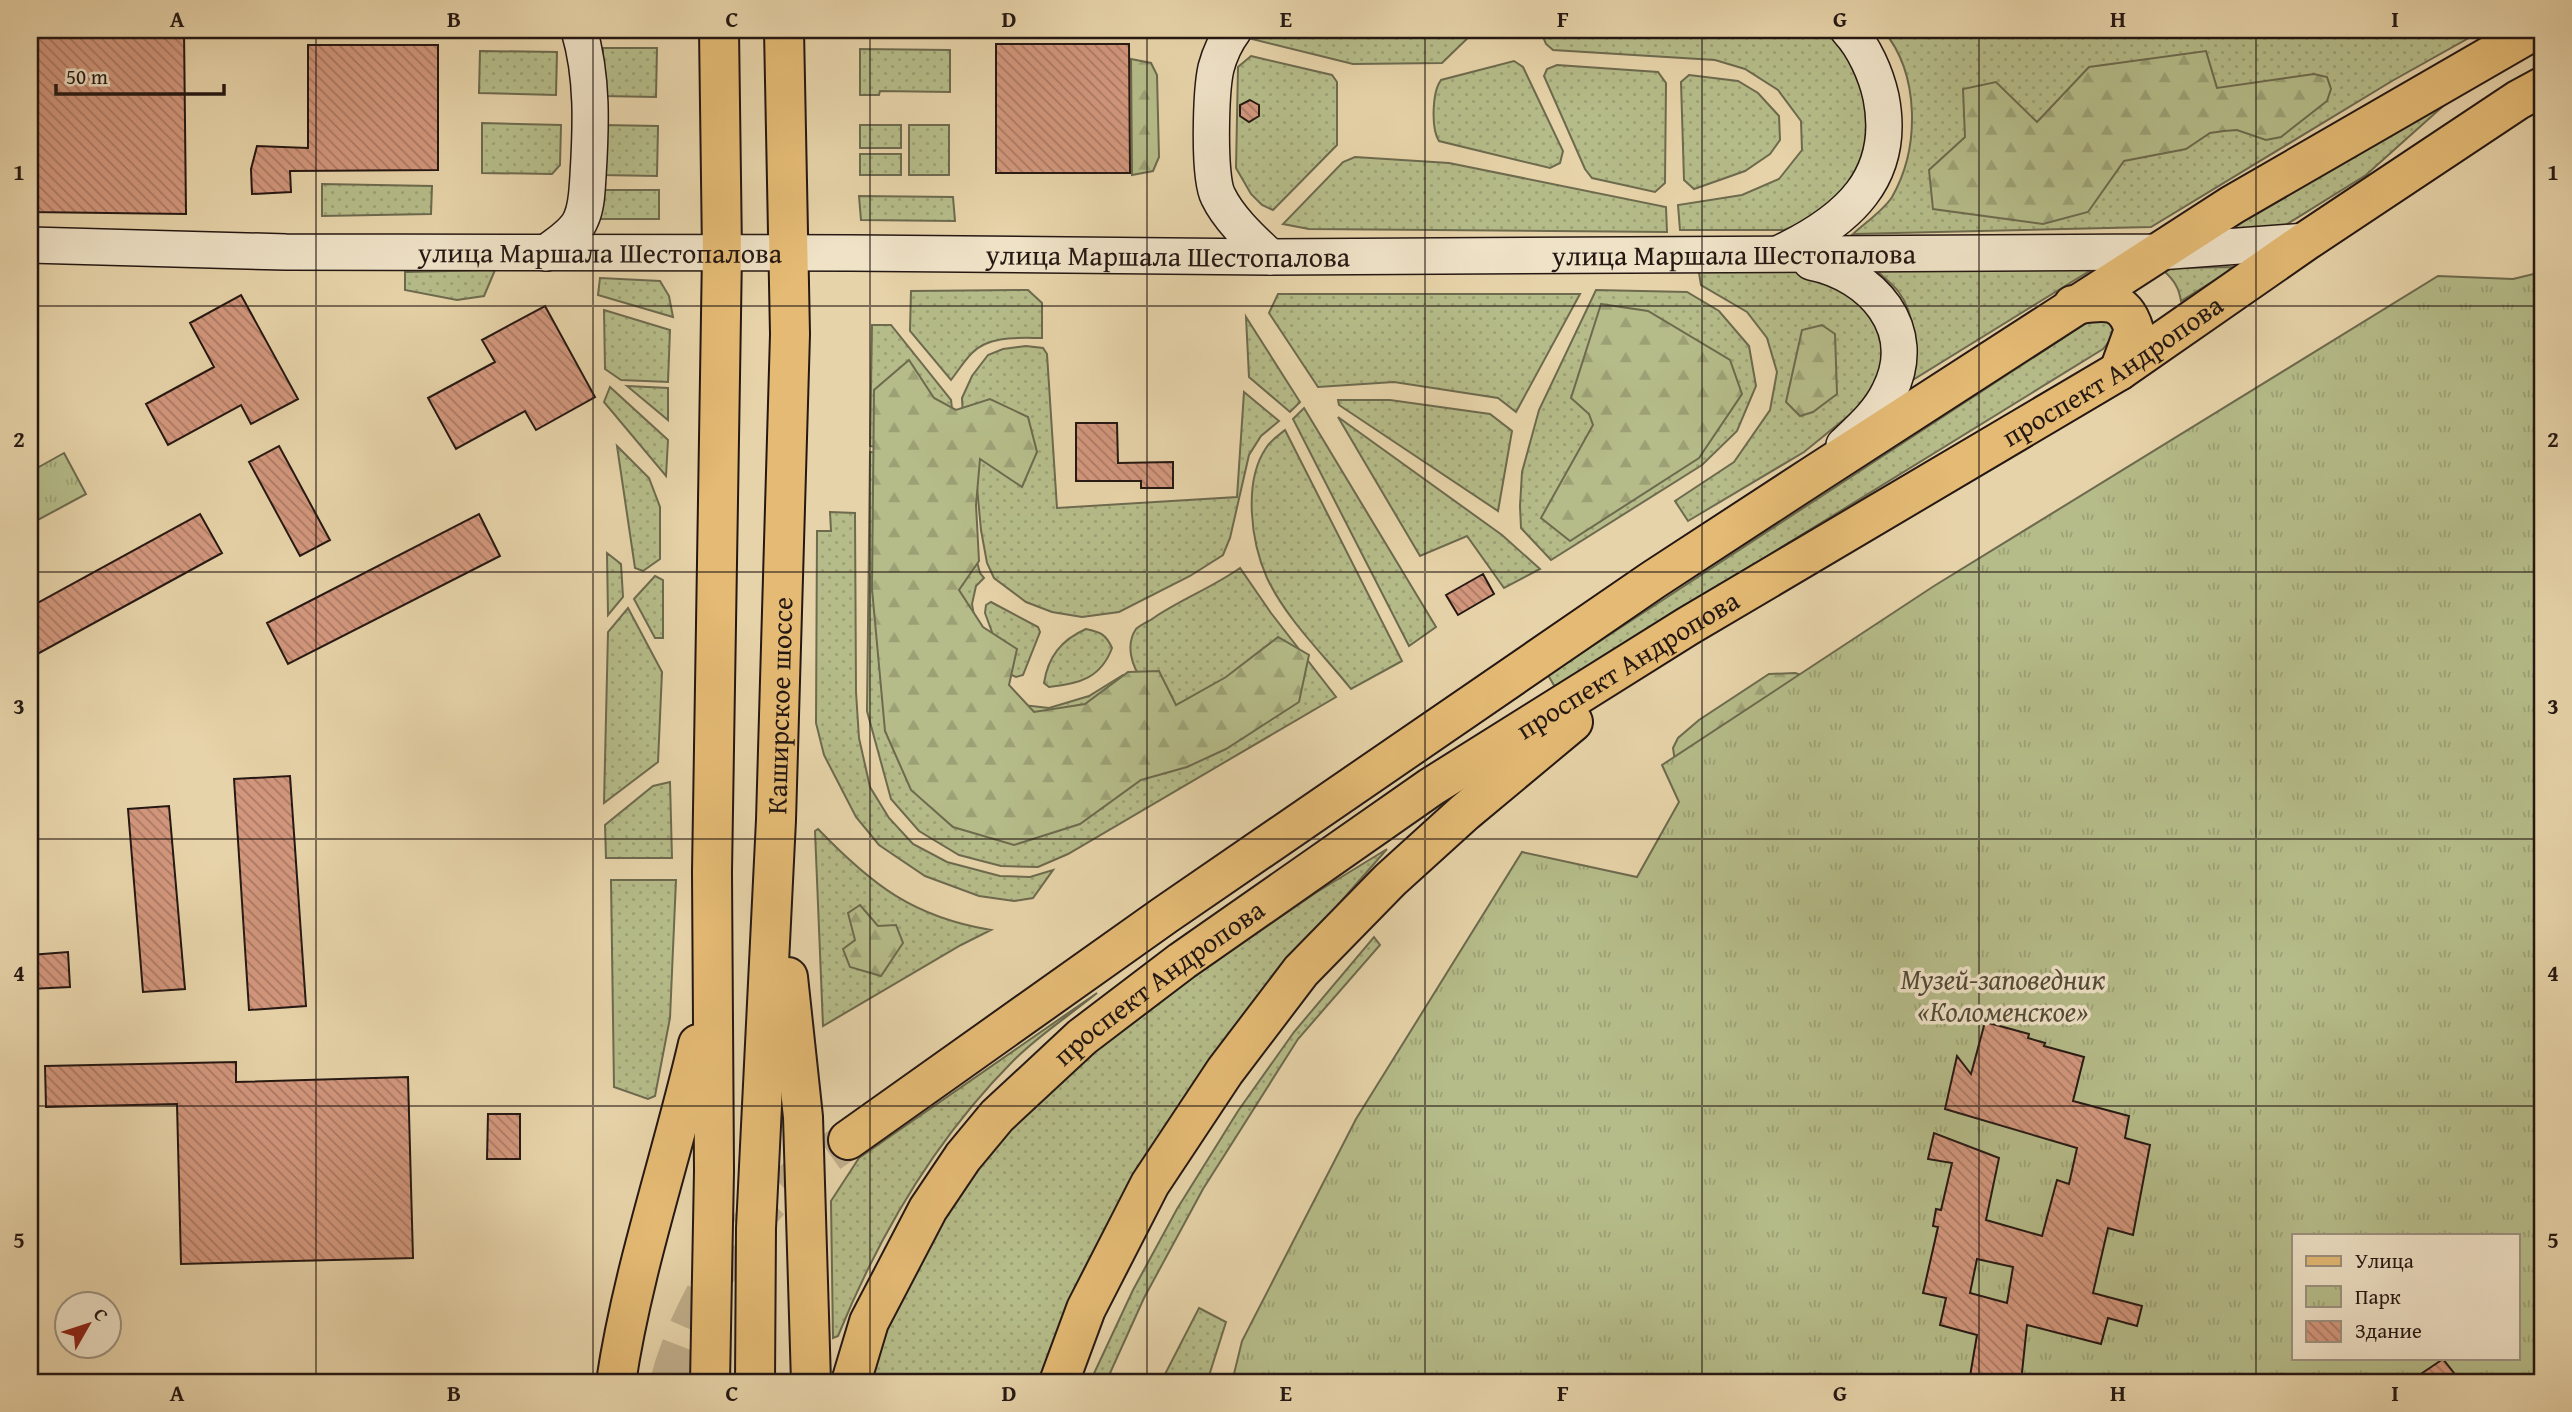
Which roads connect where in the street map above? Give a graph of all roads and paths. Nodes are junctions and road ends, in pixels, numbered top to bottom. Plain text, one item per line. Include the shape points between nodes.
1 (579, 30) edge
2 (719, 30) edge
3 (784, 30) edge
4 (1234, 30) edge
5 (1848, 30) edge
6 (2535, 30) edge
7 (2542, 87) edge
8 (2306, 241) junction
9 (30, 245) edge
10 (2158, 252) junction
11 (546, 253) junction
12 (722, 253) junction
13 (790, 253) junction
14 (1777, 255) junction
15 (1270, 257) junction
16 (2073, 305) junction
17 (2119, 371) junction
18 (1816, 473) junction
19 (1688, 626) junction
20 (775, 828) junction
21 (711, 984) junction
22 (848, 1140) tunnel mouth
23 (616, 1382) edge
24 (710, 1382) edge
25 (755, 1382) edge
26 (811, 1382) edge
27 (851, 1382) edge
28 (1059, 1382) edge

1 - 11 main road via 589,81 586,203 574,230
2 - 12 main road
3 - 13 main road, Каширское шоссе
4 - 15 main road via 1224,43 1215,71 1212,182 1228,212
5 - 14 main road via 1877,78 1884,115 1882,156 1859,198 1838,219
6 - 10 main road, проспект Андропова
7 - 8 main road, проспект Андропова
8 - 10 main road, улица Маршала Шестопалова
8 - 17 main road, проспект Андропова
9 - 11 main road, улица Маршала Шестопалова
10 - 14 main road, улица Маршала Шестопалова
10 - 16 main road, проспект Андропова
11 - 12 main road, улица Маршала Шестопалова
12 - 13 main road, улица Маршала Шестопалова
12 - 21 main road
13 - 15 main road, улица Маршала Шестопалова
13 - 20 main road, Каширское шоссе
14 - 15 main road, улица Маршала Шестопалова
14 - 18 main road via 1834,266 1856,278 1891,316 1898,340 1898,363 1890,391 1873,416
16 - 17 main road via 2109,302 2126,313 2134,330
16 - 18 main road, проспект Андропова
17 - 19 main road, проспект Андропова
18 - 22 main road, проспект Андропова via 1165,915
19 - 27 main road, проспект Андропова via 1409,803 1182,961 1040,1074 963,1157 928,1209 869,1322
19 - 28 main road via 1465,812 1301,971 1225,1071 1150,1184 1086,1310
20 - 25 main road, Каширское шоссе via 755,1228
20 - 26 main road via 803,1117
21 - 23 main road via 624,1331
21 - 24 main road

